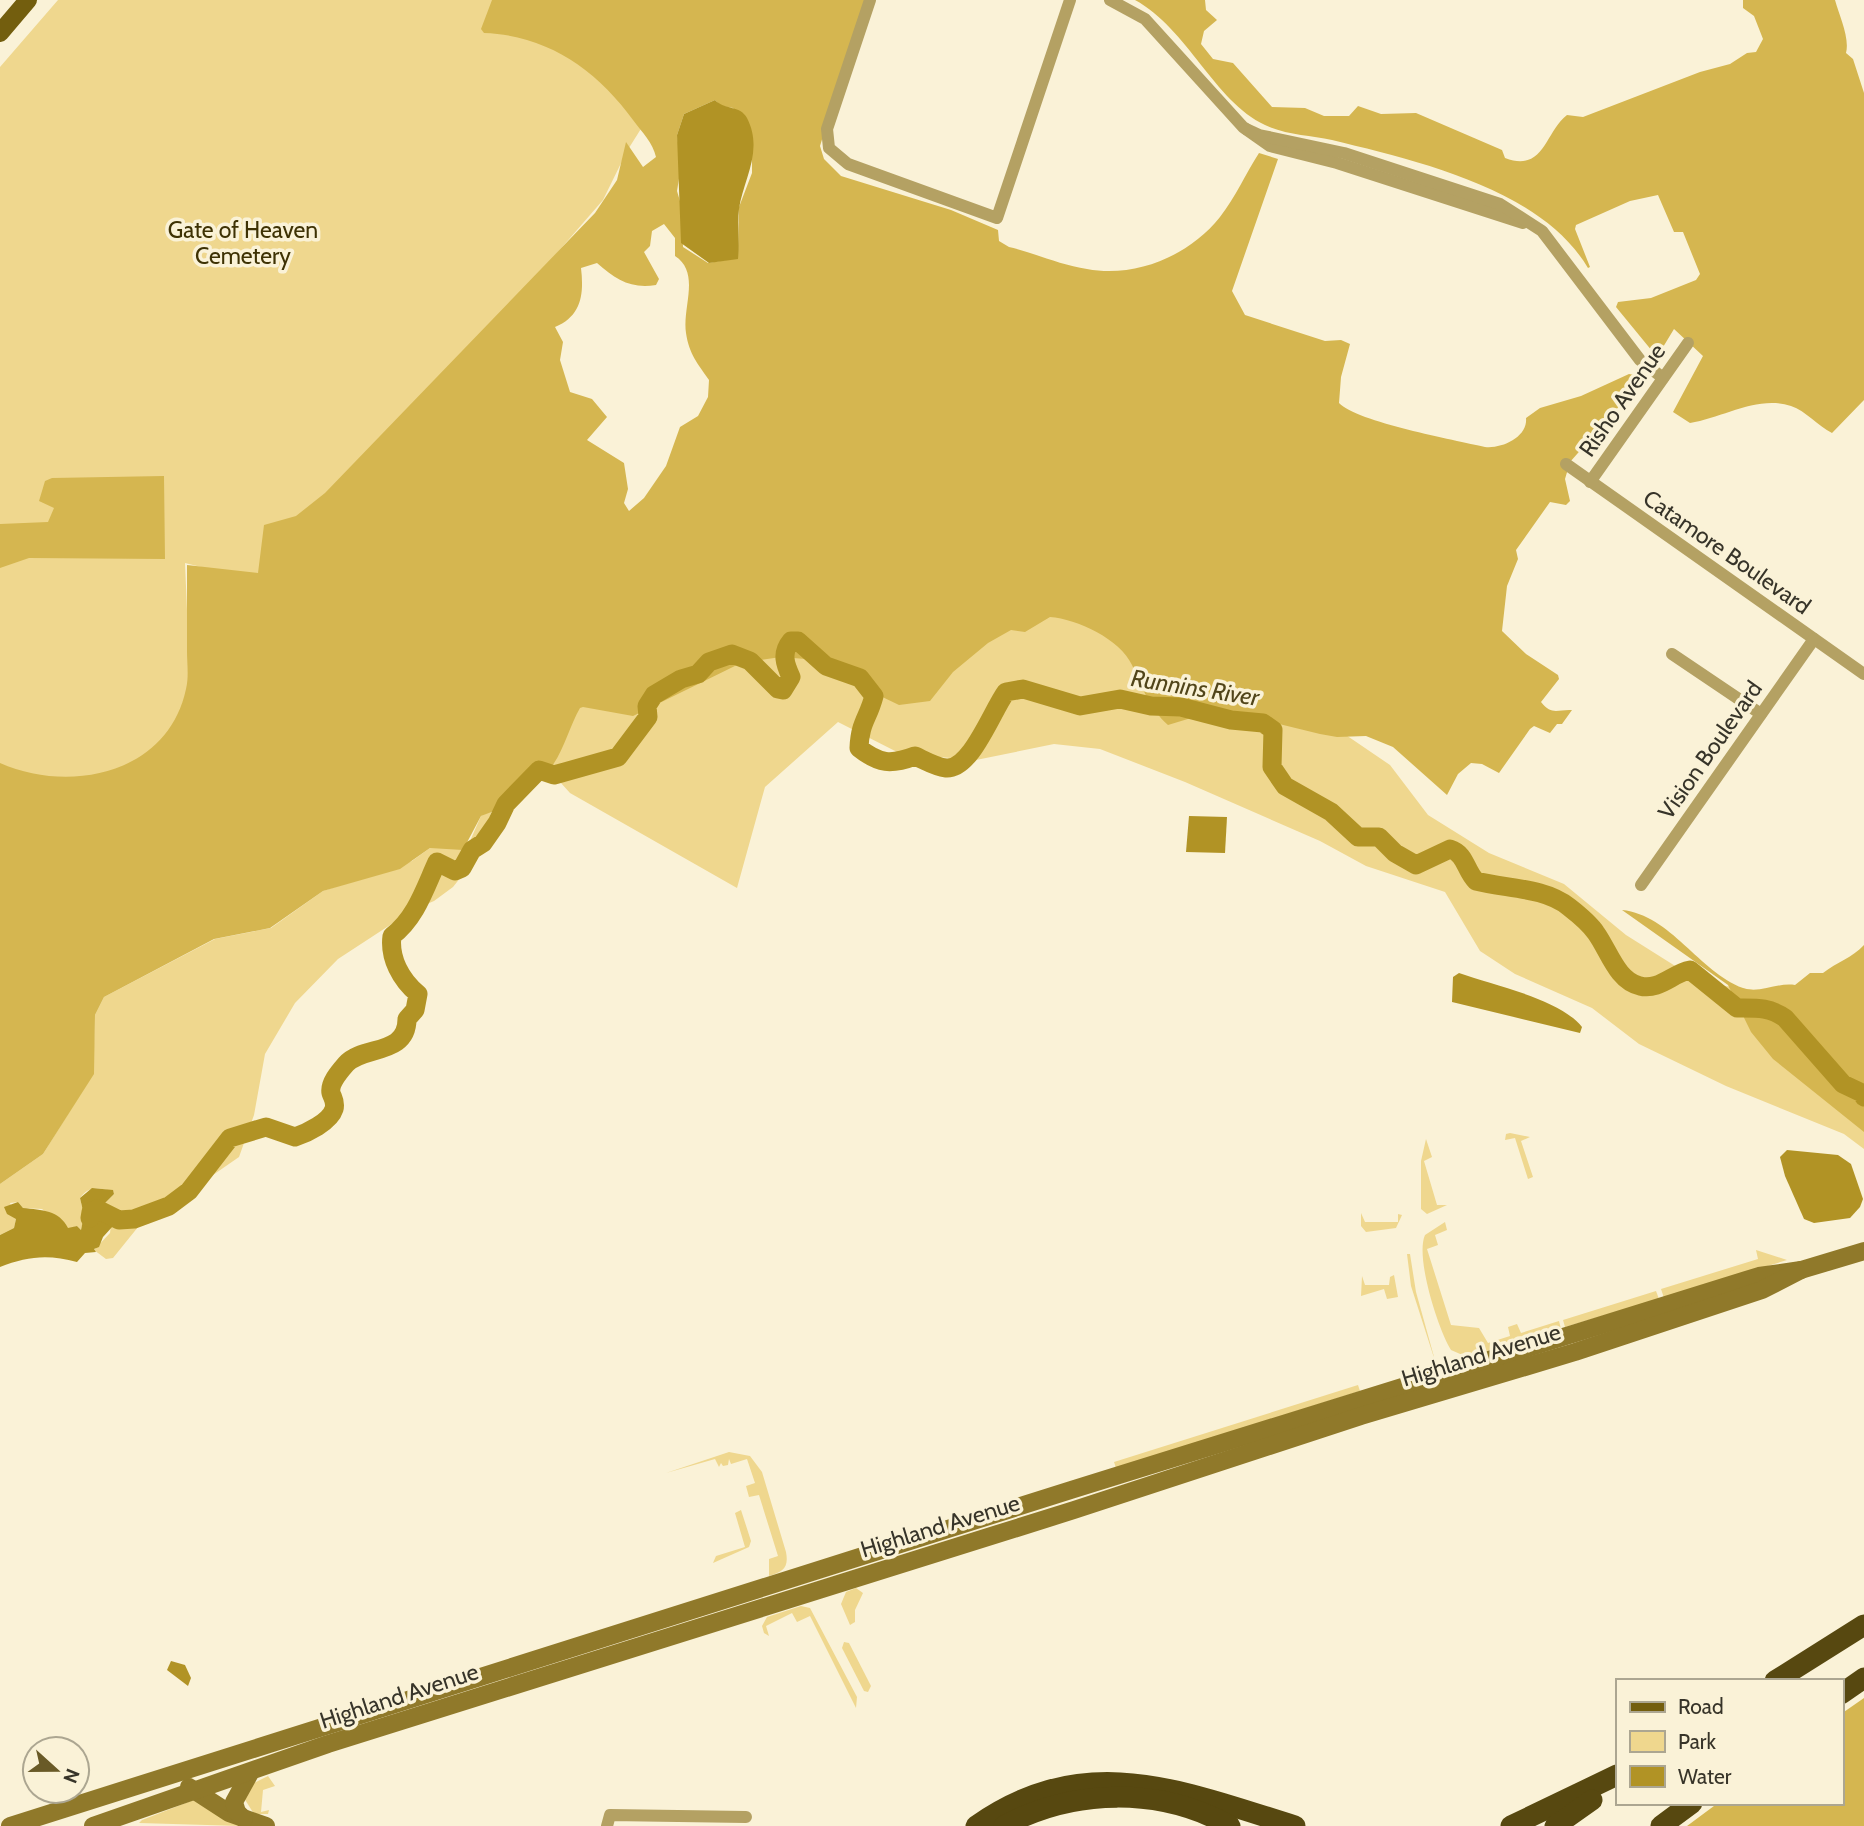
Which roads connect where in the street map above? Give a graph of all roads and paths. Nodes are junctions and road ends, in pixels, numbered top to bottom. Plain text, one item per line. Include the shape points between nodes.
1 (28, 0) edge
2 (870, 0) edge
3 (1070, 0) edge
4 (1110, 0) edge
5 (0, 33) edge
6 (1688, 343) dead end
7 (1662, 378) junction
8 (1566, 464) dead end
9 (1590, 482) junction
10 (1814, 639) junction
11 (1672, 654) dead end
12 (1864, 674) edge
13 (1760, 714) junction
14 (1641, 885) dead end
15 (1864, 1251) edge
16 (1801, 1270) junction
17 (1864, 1625) edge
18 (1864, 1678) edge
19 (1778, 1679) edge
20 (1843, 1693) edge
21 (250, 1773) junction
22 (1616, 1775) edge
23 (166, 1778) junction
24 (1616, 1785) edge
25 (195, 1790) junction
26 (1689, 1805) edge
27 (746, 1817) dead end
28 (32, 1819) junction
29 (244, 1819) junction
30 (0, 1824) edge
31 (10, 1826) edge
32 (93, 1826) edge
33 (266, 1826) edge
34 (607, 1826) edge
35 (976, 1826) edge
36 (1004, 1826) edge
37 (1230, 1826) edge
38 (1295, 1826) edge
39 (1511, 1826) edge
40 (1555, 1826) edge
41 (1661, 1826) edge

1 - 5 main road
2 - 3 street via 827,129 829,148 848,164 997,218
4 - 7 street via 1144,19 1246,129 1344,153 1516,212 1537,227 1640,360
6 - 7 street, Risho Avenue
7 - 9 street, Risho Avenue
8 - 9 street, Catamore Boulevard
9 - 10 street, Catamore Boulevard
10 - 12 street, Catamore Boulevard
10 - 13 street, Vision Boulevard
11 - 13 street
13 - 14 street, Vision Boulevard
15 - 16 main road, Highland Avenue
16 - 21 main road, Highland Avenue via 1762,1290 1575,1352 328,1744
16 - 23 main road, Highland Avenue via 1759,1276 1438,1375
17 - 19 highway
18 - 20 highway
21 - 25 main road, Highland Avenue
21 - 29 main road via 234,1802
22 - 39 highway
23 - 25 main road
23 - 28 main road, Highland Avenue
24 - 40 highway
25 - 29 main road
25 - 32 main road, Highland Avenue
26 - 41 highway
27 - 34 street via 610,1815
28 - 30 main road
28 - 31 main road
29 - 33 main road
35 - 38 highway via 1048,1791 1115,1782 1180,1790
36 - 37 highway via 1053,1805 1114,1797 1177,1804

